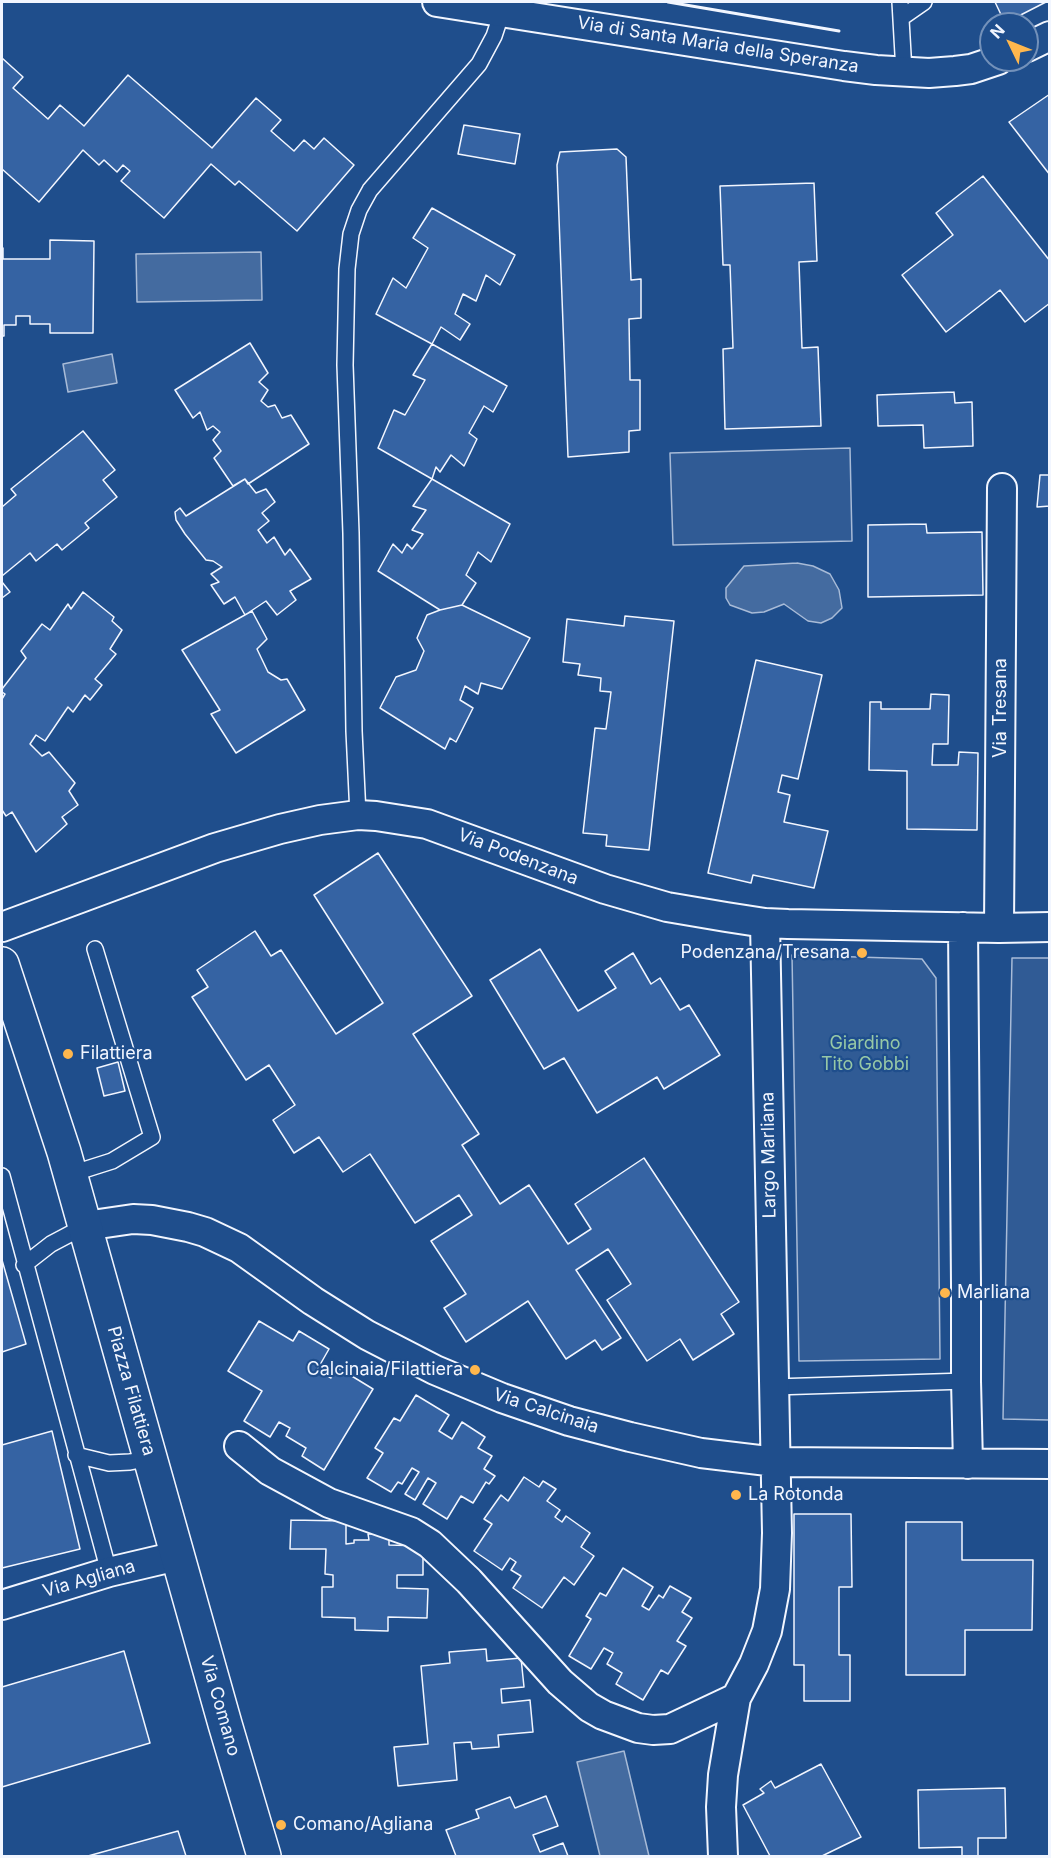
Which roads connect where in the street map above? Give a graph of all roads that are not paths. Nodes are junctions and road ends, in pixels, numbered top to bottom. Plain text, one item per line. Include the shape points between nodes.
1 (437, 2) edge
2 (900, 2) edge
3 (924, 2) edge
4 (502, 12) junction
5 (901, 18) junction
6 (979, 66) edge
7 (904, 72) junction
8 (1002, 488) dead end
9 (358, 815) junction
10 (765, 923) junction
11 (2, 927) edge
12 (963, 927) junction
13 (1050, 927) edge
14 (999, 928) junction
15 (95, 949) dead end
16 (2, 964) edge
17 (70, 1174) junction
18 (2, 1176) edge
19 (85, 1226) junction
20 (24, 1265) junction
21 (966, 1381) junction
22 (774, 1387) junction
23 (239, 1446) dead end
24 (76, 1455) junction
25 (150, 1458) junction
26 (776, 1461) junction
27 (968, 1464) junction
28 (1050, 1464) edge
29 (177, 1556) junction
30 (109, 1572) junction
31 (2, 1605) edge
32 (736, 1698) junction
33 (264, 1857) edge
34 (723, 1857) edge

1 - 4 street, Via di Santa Maria della Speranza
2 - 5 lane
3 - 5 lane
4 - 7 street, Via di Santa Maria della Speranza via 835,65
4 - 9 lane via 478,64 370,190 351,234 345,365
5 - 7 lane
6 - 7 street, Via di Santa Maria della Speranza
8 - 14 street, Via Tresana
9 - 10 street, Via Podenzana via 427,824 605,890 667,907
9 - 11 street, Via Podenzana via 280,829 215,848
10 - 12 street, Via Podenzana
10 - 22 street, Largo Marliana
12 - 14 street, Via Podenzana
12 - 21 street
13 - 14 street, Via Podenzana
15 - 17 lane via 152,1137 112,1161
16 - 17 street, Piazza Filattiera
17 - 19 street, Piazza Filattiera
18 - 20 lane
19 - 20 lane via 51,1244
19 - 25 street, Piazza Filattiera
19 - 26 street, Via Calcinaia via 152,1220 204,1232 239,1248 367,1335 502,1398 569,1421 680,1449
20 - 24 lane
21 - 22 lane
21 - 27 street
22 - 26 street, Largo Marliana
23 - 32 street via 270,1471 329,1503 411,1532 430,1544 469,1581 560,1682 603,1715 638,1728 670,1729
24 - 25 lane via 109,1463
24 - 30 lane
25 - 29 street, Piazza Filattiera
26 - 27 street, Via Calcinaia
26 - 32 street, Largo Marliana via 772,1608 754,1665
27 - 28 street, Via Calcinaia
29 - 30 street, Via Agliana
29 - 33 street, Via Comano
30 - 31 street, Via Agliana
32 - 34 street, Largo Marliana via 723,1775

